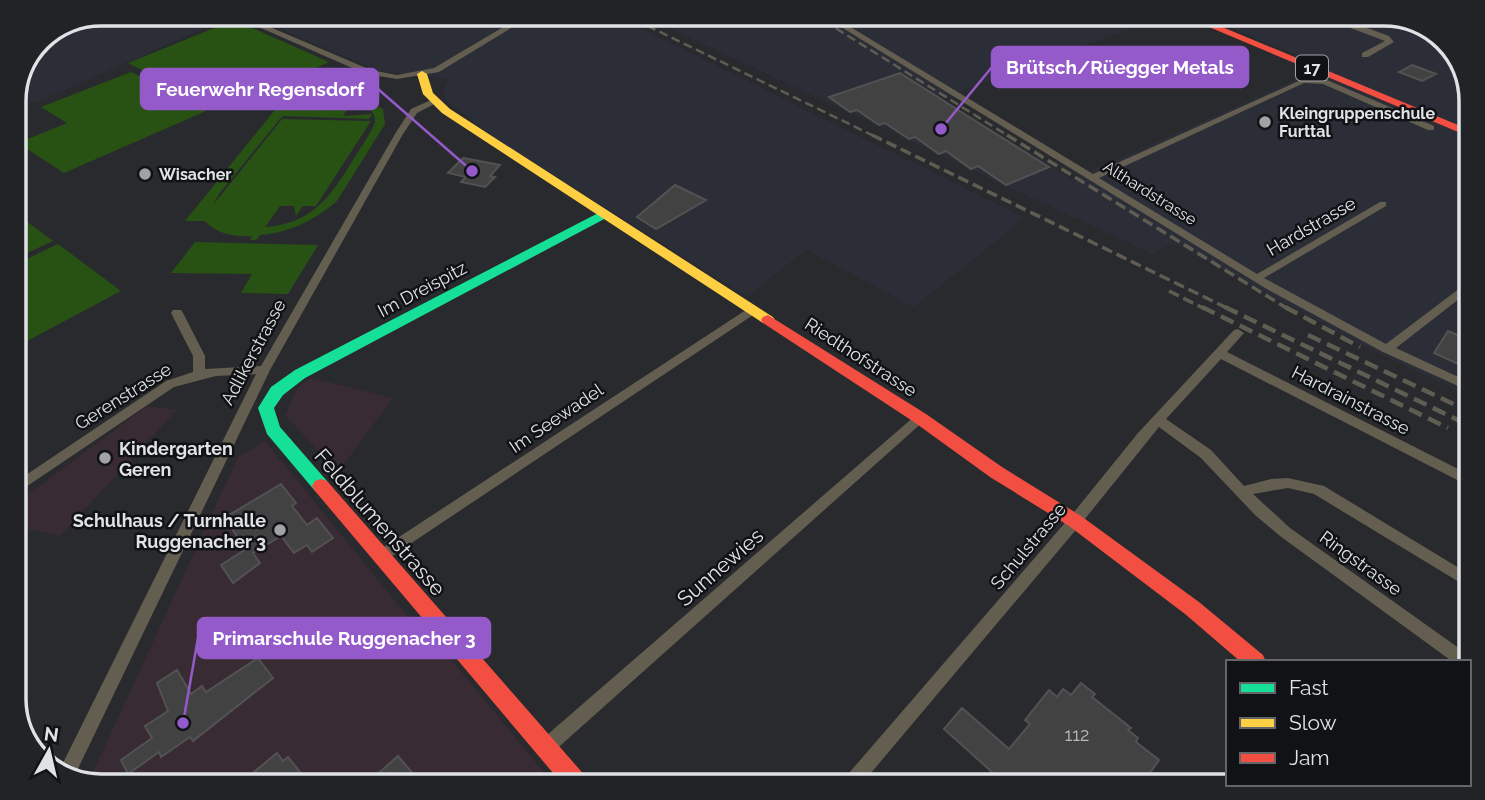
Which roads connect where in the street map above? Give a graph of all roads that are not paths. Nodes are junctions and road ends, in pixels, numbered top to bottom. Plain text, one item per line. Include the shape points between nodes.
1 (261, 26) edge
2 (510, 26) edge
3 (844, 26) edge
4 (1212, 26) edge
5 (1354, 26) edge
6 (1366, 55) dead end
7 (422, 74) junction
8 (434, 102) junction
9 (1431, 128) dead end
10 (1459, 129) edge
11 (1094, 177) junction
12 (1383, 204) dead end
13 (604, 214) junction
14 (1257, 278) junction
15 (1459, 295) edge
16 (752, 310) junction
17 (177, 313) dead end
18 (1238, 333) dead end
19 (1387, 349) junction
20 (1220, 354) junction
21 (264, 370) junction
22 (199, 373) junction
23 (1459, 382) edge
24 (266, 408) joint
25 (920, 418) junction
26 (1159, 421) junction
27 (1459, 476) edge
28 (26, 482) edge
29 (1241, 492) junction
30 (1075, 521) junction
31 (381, 556) junction
32 (1459, 576) edge
33 (1459, 657) edge
34 (1254, 660) edge
35 (546, 747) junction
36 (70, 767) edge
37 (569, 774) edge
38 (862, 774) edge

1 - 7 street via 369,72 397,77
2 - 7 street
3 - 11 street, Althardstrasse
4 - 10 street, 17
5 - 6 street via 1390,42
7 - 8 street
8 - 13 street, Riedthofstrasse
8 - 21 street, Adlikerstrasse via 414,111 399,134
9 - 11 street via 1324,82 1303,81
11 - 14 street, Althardstrasse
12 - 14 street, Hardstrasse
13 - 16 street, Riedthofstrasse
13 - 24 street, Im Dreispitz via 300,374 277,391
14 - 19 street, Althardstrasse
15 - 19 street
16 - 25 street, Riedthofstrasse
16 - 31 street, Im Seewadel
17 - 22 street via 199,356
18 - 20 street, Schulstrasse
19 - 23 street, Althardstrasse
20 - 26 street, Schulstrasse
20 - 27 street, Hardrainstrasse
21 - 22 street, Gerenstrasse
21 - 36 street, Adlikerstrasse
22 - 28 street, Gerenstrasse via 170,384
24 - 31 street, Feldblumenstrasse via 274,430
25 - 30 street, Riedthofstrasse
25 - 35 street, Sunnewies
26 - 29 street, Ringstrasse via 1206,454
26 - 30 street, Schulstrasse
29 - 32 street, Ringstrasse via 1278,482 1311,487
29 - 33 street, Ringstrasse via 1285,532
30 - 34 street, Riedthofstrasse
30 - 38 street, Schulstrasse
31 - 35 street, Feldblumenstrasse
35 - 37 street, Feldblumenstrasse

